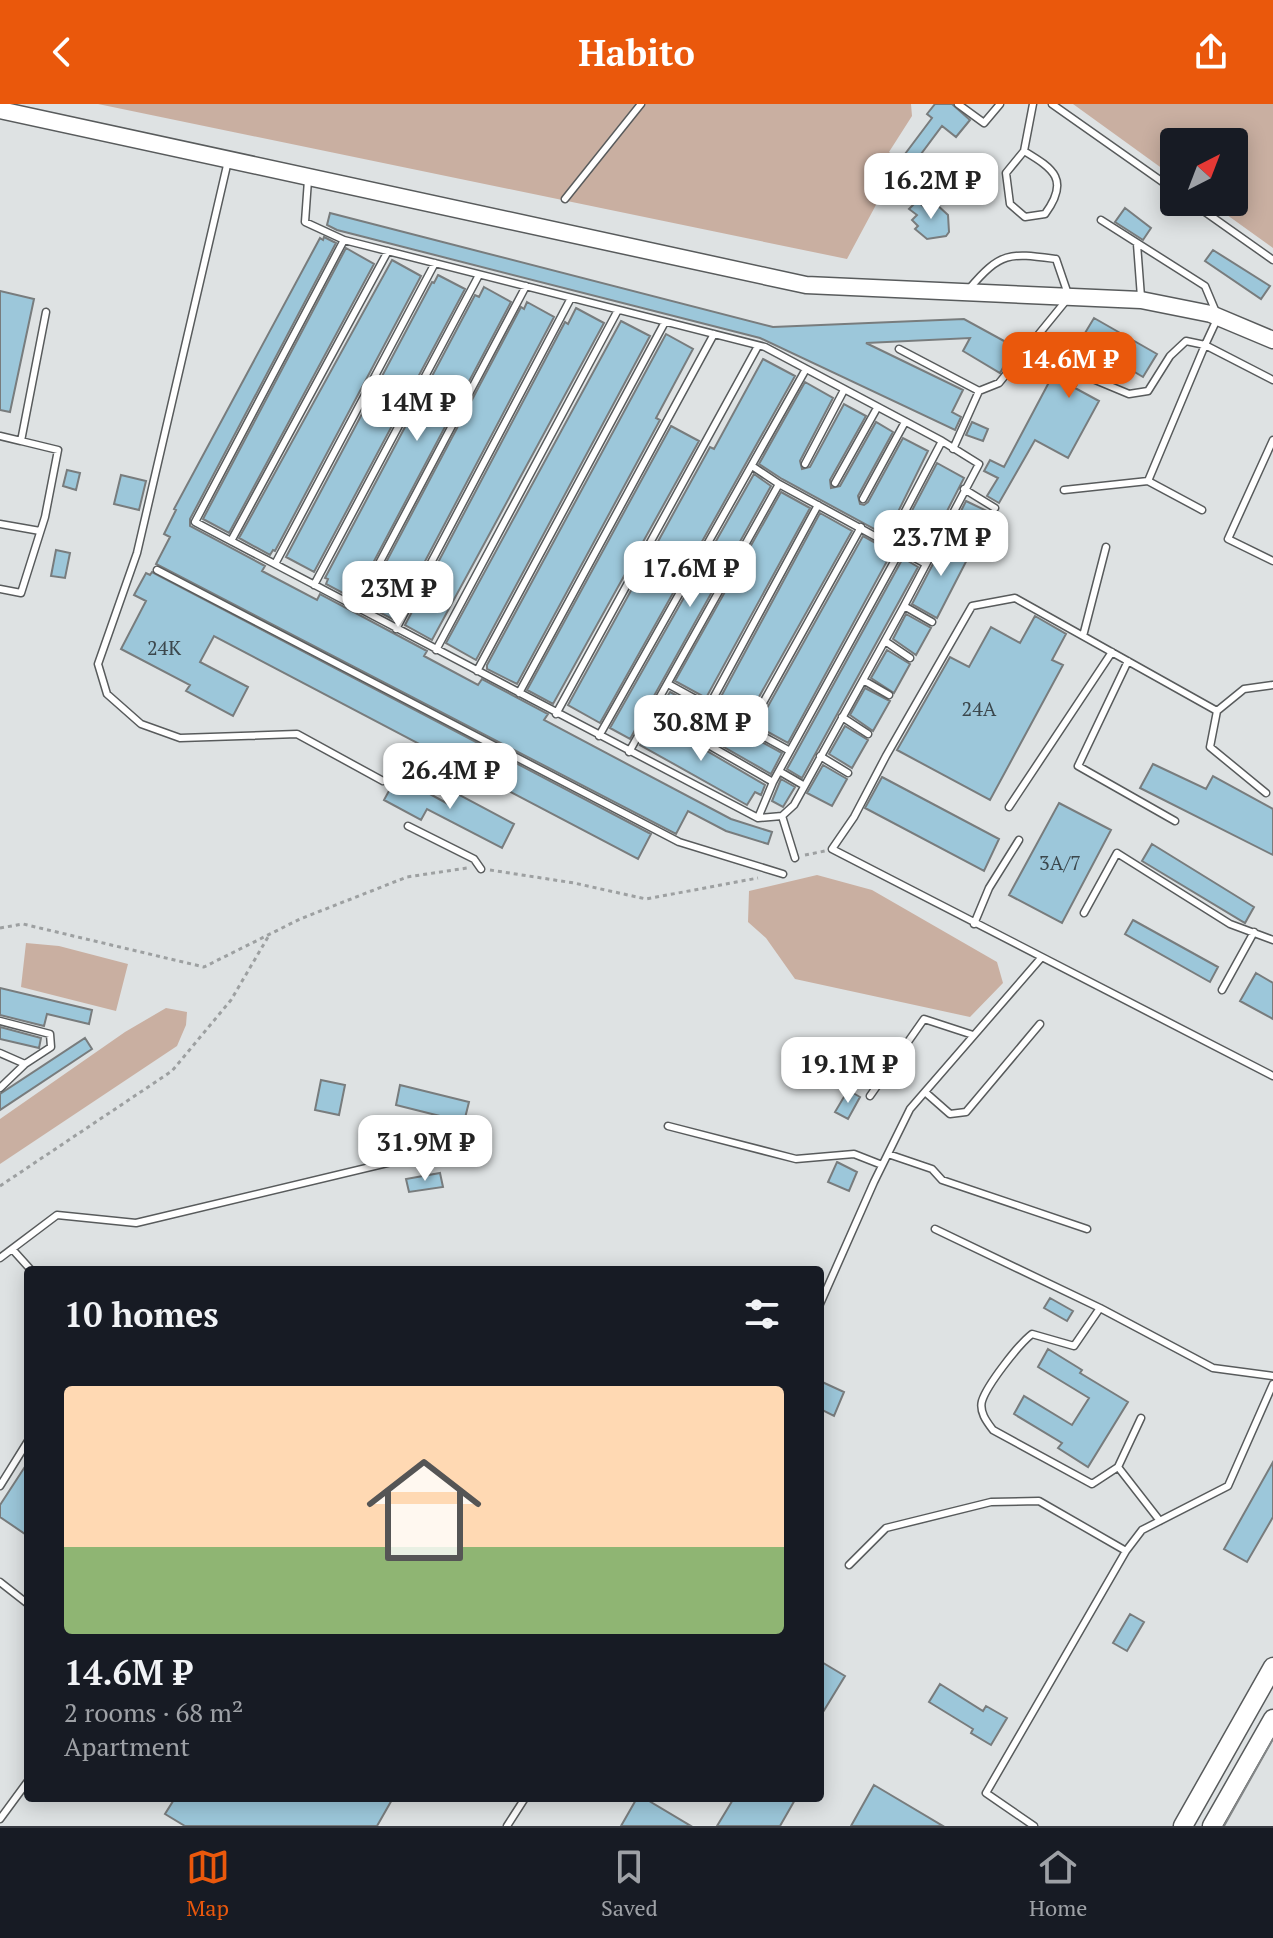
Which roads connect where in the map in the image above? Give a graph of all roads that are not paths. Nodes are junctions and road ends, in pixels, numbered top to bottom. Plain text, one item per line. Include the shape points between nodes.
1 (641, 104) edge
2 (958, 104) edge
3 (1000, 104) edge
4 (1033, 104) edge
5 (1052, 104) edge
6 (0, 110) edge
7 (1024, 151) junction
8 (229, 159) junction
9 (308, 176) junction
10 (1160, 180) edge
11 (565, 199) dead end
12 (1211, 216) edge
13 (1101, 220) dead end
14 (344, 240) junction
15 (1137, 244) junction
16 (388, 251) junction
17 (1273, 260) edge
18 (435, 263) junction
19 (479, 275) junction
20 (526, 286) junction
21 (966, 292) junction
22 (1069, 297) junction
23 (571, 298) junction
24 (1141, 300) junction
25 (618, 310) junction
26 (46, 312) dead end
27 (1218, 317) junction
28 (665, 322) junction
29 (714, 334) junction
30 (1273, 340) edge
31 (1205, 345) junction
32 (758, 346) junction
33 (899, 349) dead end
34 (806, 369) junction
35 (1093, 379) dead end
36 (1273, 380) edge
37 (844, 390) junction
38 (979, 391) junction
39 (877, 408) junction
40 (905, 422) junction
41 (0, 436) edge
42 (1273, 440) edge
43 (21, 441) junction
44 (942, 441) junction
45 (953, 449) junction
46 (805, 464) dead end
47 (752, 466) junction
48 (1148, 481) junction
49 (835, 483) dead end
50 (779, 484) junction
51 (964, 489) junction
52 (1064, 490) dead end
53 (863, 499) dead end
54 (818, 505) junction
55 (995, 508) dead end
56 (1202, 510) dead end
57 (901, 519) dead end
58 (0, 524) edge
59 (861, 527) junction
60 (942, 530) junction
61 (40, 531) junction
62 (231, 541) junction
63 (970, 546) dead end
64 (1106, 547) dead end
65 (900, 551) junction
66 (1273, 561) edge
67 (275, 564) junction
68 (926, 564) junction
69 (157, 570) dead end
70 (314, 585) junction
71 (0, 589) edge
72 (904, 606) junction
73 (356, 607) junction
74 (932, 622) dead end
75 (396, 629) junction
76 (1083, 636) junction
77 (885, 641) junction
78 (436, 650) junction
79 (1112, 652) junction
80 (910, 658) dead end
81 (1128, 661) junction
82 (477, 671) junction
83 (863, 680) junction
84 (668, 684) junction
85 (1273, 685) edge
86 (519, 693) junction
87 (889, 695) dead end
88 (709, 706) junction
89 (1217, 711) junction
90 (651, 712) junction
91 (556, 714) junction
92 (842, 717) junction
93 (749, 728) junction
94 (868, 734) dead end
95 (599, 736) junction
96 (790, 751) junction
97 (629, 752) junction
98 (820, 756) junction
99 (779, 771) junction
100 (848, 773) dead end
101 (383, 781) dead end
102 (773, 782) junction
103 (803, 785) junction
104 (1266, 793) dead end
105 (1009, 807) dead end
106 (782, 816) junction
107 (758, 818) junction
108 (1175, 821) dead end
109 (408, 826) dead end
110 (1019, 840) dead end
111 (795, 858) road end
112 (481, 869) road end
113 (783, 874) road end
114 (1084, 913) dead end
115 (974, 924) junction
116 (1254, 932) junction
117 (1273, 940) edge
118 (1041, 958) junction
119 (1222, 990) dead end
120 (0, 1021) edge
121 (1040, 1024) dead end
122 (973, 1035) junction
123 (0, 1053) edge
124 (25, 1064) junction
125 (1273, 1076) edge
126 (0, 1088) edge
127 (925, 1092) junction
128 (870, 1096) dead end
129 (668, 1126) dead end
130 (429, 1153) dead end
131 (888, 1154) junction
132 (882, 1165) junction
133 (935, 1229) dead end
134 (1087, 1229) dead end
135 (13, 1250) junction
136 (0, 1258) edge
137 (27, 1266) edge
138 (824, 1295) edge
139 (1100, 1308) junction
140 (1273, 1376) edge
141 (1273, 1384) edge
142 (1141, 1418) dead end
143 (24, 1447) edge
144 (1118, 1467) junction
145 (0, 1486) edge
146 (1160, 1521) junction
147 (1126, 1551) junction
148 (849, 1565) dead end
149 (0, 1582) edge
150 (24, 1601) edge
151 (1273, 1667) edge
152 (1273, 1719) edge
153 (24, 1786) edge
154 (522, 1802) edge
155 (0, 1819) edge
156 (507, 1826) edge
157 (1034, 1826) edge
158 (1183, 1826) edge
159 (1212, 1826) edge

1 - 11 lane
2 - 3 lane via 984,123
4 - 7 lane
5 - 10 lane
6 - 8 main road
7 - 7 lane via 1006,173 1010,204 1025,217 1045,214 1057,198 1056,175
8 - 9 main road
8 - 101 lane via 137,553 98,664 107,694 141,724 180,738 297,734
9 - 14 lane via 305,222
9 - 21 main road via 806,285
12 - 17 lane
13 - 15 lane
14 - 16 lane
14 - 62 lane via 195,522
15 - 24 lane
15 - 27 lane via 1205,286
16 - 18 lane
16 - 62 lane
18 - 19 lane
18 - 67 lane
19 - 20 lane
19 - 70 lane
20 - 23 lane
20 - 73 lane
21 - 22 main road
21 - 22 lane via 985,269 1012,253 1056,259
22 - 24 main road
22 - 38 lane via 999,383
23 - 25 lane
23 - 75 lane
24 - 27 main road
25 - 28 lane
25 - 78 lane
26 - 43 lane
27 - 30 main road
27 - 31 lane
28 - 29 lane
28 - 82 lane
29 - 32 lane
29 - 86 lane
31 - 35 lane via 1186,341 1148,391 1129,394
31 - 36 lane
31 - 48 lane
32 - 34 lane
32 - 91 lane
33 - 38 lane
34 - 37 lane
34 - 47 lane
37 - 39 lane
37 - 46 lane
38 - 45 lane
39 - 40 lane
39 - 49 lane
40 - 44 lane
40 - 53 lane
41 - 43 lane
42 - 66 lane via 1228,539
43 - 61 lane via 58,450
44 - 45 lane
44 - 57 lane
45 - 51 lane via 979,464
47 - 50 lane
47 - 95 lane
48 - 52 lane
48 - 56 lane
50 - 54 lane
50 - 84 lane
51 - 55 lane
51 - 60 lane
54 - 59 lane
54 - 88 lane
58 - 61 lane
59 - 65 lane
59 - 93 lane
60 - 63 lane
60 - 68 lane
61 - 71 lane via 21,593
62 - 67 lane
64 - 76 lane
65 - 68 lane
65 - 96 lane
67 - 70 lane
68 - 72 lane
69 - 113 lane via 679,842
70 - 73 lane
72 - 74 lane
72 - 77 lane
73 - 75 lane
75 - 78 lane
76 - 79 lane
76 - 115 lane via 1015,598 972,606 832,849
77 - 80 lane
77 - 83 lane
78 - 82 lane
79 - 81 lane
79 - 105 lane
81 - 89 lane
81 - 108 lane via 1078,766
82 - 86 lane
83 - 87 lane
83 - 92 lane
84 - 88 lane
84 - 90 lane
85 - 89 lane via 1244,689
86 - 91 lane
88 - 93 lane
89 - 104 lane via 1210,747
90 - 97 lane
90 - 102 lane
91 - 95 lane
92 - 94 lane
92 - 98 lane
93 - 96 lane
95 - 97 lane
96 - 99 lane
97 - 107 lane
98 - 100 lane
98 - 103 lane
99 - 102 lane
99 - 103 lane
102 - 107 lane
103 - 106 lane
106 - 107 lane
106 - 111 lane
109 - 112 lane via 474,859
110 - 115 lane
114 - 116 lane via 1117,853 1230,924
115 - 118 lane
116 - 117 lane
116 - 119 lane
118 - 122 lane
118 - 125 lane
120 - 124 lane via 50,1034 51,1047
121 - 127 lane via 966,1112 950,1114
122 - 127 lane
122 - 128 lane via 924,1019
123 - 124 lane
124 - 126 lane
127 - 131 lane via 910,1109
129 - 132 lane via 796,1159 854,1154
130 - 135 lane via 136,1223 57,1215
131 - 132 lane
131 - 134 lane via 932,1169 942,1180
132 - 138 lane
133 - 139 lane
135 - 136 lane
135 - 137 lane
139 - 140 lane via 1213,1368
139 - 144 lane via 1074,1346 1032,1334 1017,1346 981,1402 983,1417 993,1430 1092,1484
141 - 146 lane via 1228,1486
142 - 144 lane
143 - 145 lane
144 - 146 lane
146 - 147 lane via 1142,1530
147 - 148 lane via 1039,1501 991,1502 886,1528
147 - 157 lane via 986,1793
149 - 150 lane
151 - 158 main road
152 - 159 main road
153 - 155 lane
154 - 156 lane

